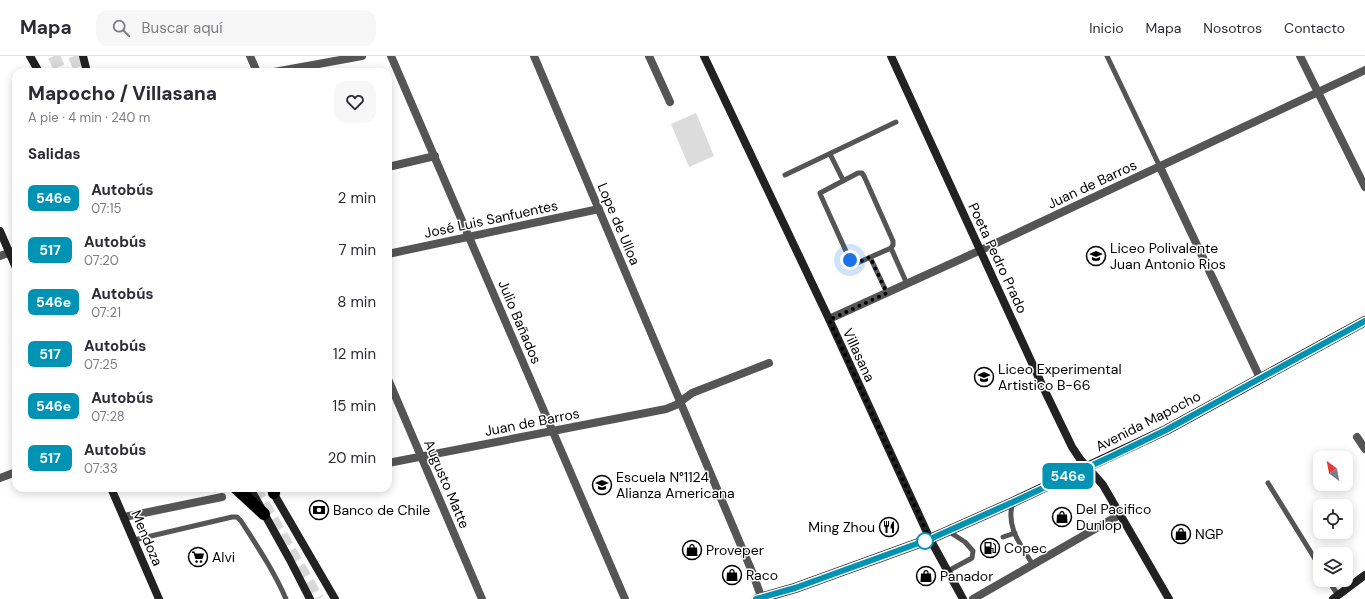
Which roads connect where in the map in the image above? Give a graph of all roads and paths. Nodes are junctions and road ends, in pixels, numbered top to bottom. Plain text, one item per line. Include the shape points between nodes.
1 (30, 56) edge
2 (83, 56) edge
3 (250, 56) edge
4 (362, 56) edge
5 (391, 56) edge
6 (534, 56) edge
7 (649, 56) edge
8 (704, 56) edge
9 (891, 56) edge
10 (1107, 56) edge
11 (1300, 56) edge
12 (37, 68) edge
13 (86, 68) edge
14 (255, 68) edge
15 (296, 68) edge
16 (1365, 70) edge
17 (1318, 93) junction
18 (670, 102) dead end
19 (896, 122) dead end
20 (830, 154) junction
21 (435, 156) junction
22 (392, 166) edge
23 (1160, 167) junction
24 (785, 175) dead end
25 (843, 180) junction
26 (1365, 187) edge
27 (599, 209) junction
28 (0, 231) edge
29 (469, 237) junction
30 (891, 248) junction
31 (12, 250) edge
32 (981, 250) junction
33 (12, 252) edge
34 (392, 253) edge
35 (0, 256) edge
36 (870, 257) junction
37 (907, 284) junction
38 (887, 293) junction
39 (829, 320) junction
40 (1365, 321) edge
41 (769, 363) dead end
42 (1260, 378) junction
43 (392, 388) edge
44 (680, 402) junction
45 (553, 431) junction
46 (1357, 437) dead end
47 (1365, 449) edge
48 (421, 457) junction
49 (392, 462) edge
50 (1088, 467) junction
51 (12, 474) edge
52 (0, 478) edge
53 (1268, 483) dead end
54 (113, 492) edge
55 (240, 492) edge
56 (252, 492) edge
57 (276, 492) edge
58 (222, 497) dead end
59 (1013, 502) junction
60 (264, 514) junction
61 (1121, 514) junction
62 (124, 517) junction
63 (948, 531) junction
64 (1014, 533) junction
65 (1003, 538) dead end
66 (930, 539) junction
67 (134, 540) junction
68 (1313, 556) edge
69 (1033, 565) junction
70 (948, 571) junction
71 (1365, 575) edge
72 (1331, 587) edge
73 (1336, 597) edge
74 (159, 599) edge
75 (286, 599) edge
76 (310, 599) edge
77 (335, 599) edge
78 (482, 599) edge
79 (625, 599) edge
80 (760, 599) edge
81 (963, 599) edge
82 (974, 599) edge
83 (1169, 599) edge

1 - 12 street
2 - 13 street
3 - 14 street
4 - 15 street
5 - 21 street, Julio Bañados
6 - 27 street, Lope de Ulloa
7 - 18 street
8 - 39 street, Villasana
9 - 32 street, Poeta Pedro Prado
10 - 23 lane
11 - 17 street
16 - 17 street, Juan de Barros
17 - 23 street, Juan de Barros
17 - 26 street
19 - 20 lane
20 - 24 lane
20 - 25 lane
21 - 22 street
21 - 29 street, Julio Bañados
23 - 32 street, Juan de Barros
23 - 42 street
25 - 30 lane via 862,173 894,242
25 - 36 lane via 823,190 821,196 852,263
27 - 29 street, José Luis Sanfuentes
27 - 44 street, Lope de Ulloa
28 - 31 street
29 - 34 street, José Luis Sanfuentes
29 - 45 street, Julio Bañados
30 - 36 lane
30 - 37 lane
32 - 37 street, Juan de Barros
32 - 50 street, Poeta Pedro Prado via 1070,442
33 - 35 street
36 - 38 lane
37 - 38 street, Juan de Barros
38 - 39 street, Juan de Barros
39 - 66 street, Villasana
40 - 42 main road, Avenida Mapocho
41 - 44 street via 692,394
42 - 50 main road, Avenida Mapocho via 1166,430
43 - 48 street, Augusto Matte
44 - 45 street, Juan de Barros via 666,409
44 - 80 street, Lope de Ulloa via 753,574
45 - 48 street, Juan de Barros
45 - 79 street, Julio Bañados
46 - 47 street
48 - 49 street, Juan de Barros
48 - 78 street, Augusto Matte
50 - 59 main road, Avenida Mapocho
50 - 61 street, Poeta Pedro Prado
51 - 52 street
53 - 68 lane
54 - 62 street, Mendoza
55 - 60 highway
56 - 60 street
57 - 77 street
58 - 62 street
59 - 63 main road, Avenida Mapocho
59 - 64 lane via 1010,519
60 - 76 street
61 - 69 street
61 - 83 street, Poeta Pedro Prado
62 - 67 street, Mendoza
63 - 66 main road, Avenida Mapocho
63 - 70 lane via 973,550 972,558
64 - 65 lane
64 - 69 lane
66 - 70 street, Villasana
66 - 80 main road, Avenida Mapocho
67 - 74 street, Mendoza
67 - 75 lane via 237,517 264,558
69 - 82 street
70 - 81 street, Villasana
71 - 73 street
72 - 73 lane

